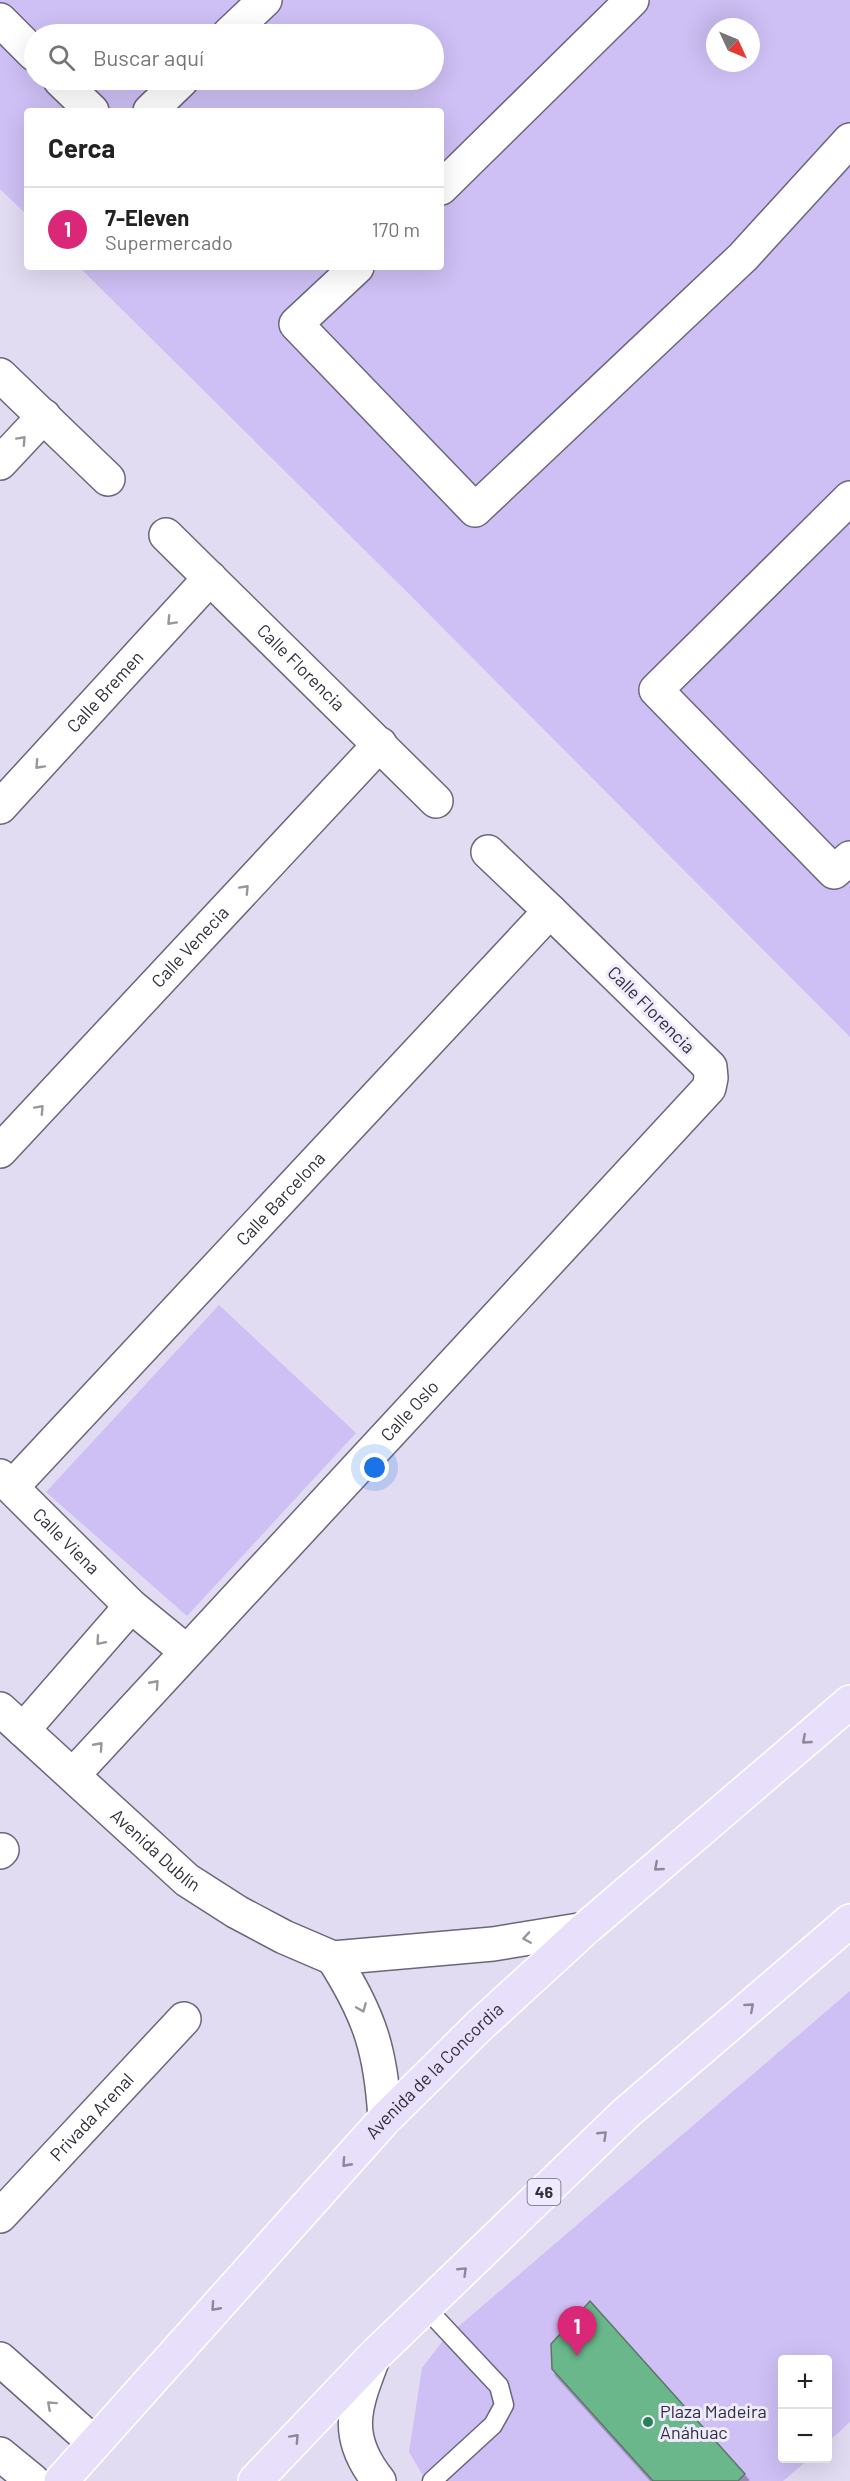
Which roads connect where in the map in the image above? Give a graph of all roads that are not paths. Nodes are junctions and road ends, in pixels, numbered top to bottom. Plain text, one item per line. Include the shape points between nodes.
1 (265, 0) edge
2 (632, 0) edge
3 (0, 20) edge
4 (240, 24) edge
5 (24, 44) edge
6 (70, 90) edge
7 (172, 90) edge
8 (89, 108) edge
9 (153, 108) edge
10 (850, 140) edge
11 (444, 185) edge
12 (354, 270) edge
13 (0, 375) edge
14 (44, 416) junction
15 (0, 463) edge
16 (108, 479) dead end
17 (850, 498) edge
18 (166, 536) dead end
19 (210, 578) junction
20 (380, 744) junction
21 (436, 801) dead end
22 (0, 807) edge
23 (488, 852) dead end
24 (850, 858) edge
25 (550, 910) junction
26 (710, 1067) joint
27 (0, 1151) edge
28 (6, 1482) edge
29 (131, 1606) junction
30 (186, 1651) junction
31 (850, 1702) edge
32 (12, 1719) edge
33 (73, 1775) junction
34 (850, 1921) edge
35 (585, 1929) junction
36 (333, 1958) junction
37 (184, 2019) dead end
38 (386, 2119) junction
39 (0, 2216) edge
40 (425, 2307) junction
41 (374, 2356) junction
42 (0, 2360) edge
43 (93, 2442) junction
44 (0, 2454) edge
45 (33, 2481) edge
46 (61, 2481) edge
47 (255, 2481) edge
48 (379, 2481) edge
49 (432, 2481) edge

1 - 4 street
2 - 11 street
3 - 5 street
6 - 8 street
7 - 9 street
10 - 12 street via 743,257 475,510 296,324
13 - 14 street
15 -> 14 street
14 - 16 street
17 - 24 street via 656,690 834,872
18 - 19 street, Calle Florencia
19 - 20 street, Calle Florencia
19 -> 22 street, Calle Bremen
20 - 21 street, Calle Florencia
27 -> 20 street, Calle Venecia
23 - 25 street, Calle Florencia
25 - 26 street, Calle Florencia
25 - 28 street, Calle Barcelona
26 - 30 street, Calle Oslo via 709,1088
28 - 29 street, Calle Viena
29 - 30 street, Calle Viena
29 -> 32 street
33 -> 30 street, Calle Oslo
31 -> 35 main road, Avenida de la Concordia
32 - 33 street, Avenida Dublín
33 - 36 street, Avenida Dublín via 187,1880 237,1912
40 -> 34 main road, 46 via 625,2114
35 -> 36 street, Avenida Dublín via 493,1944
35 - 38 main road, Avenida de la Concordia
36 -> 38 street via 356,1994 372,2034 382,2076
37 - 39 street, Privada Arenal
38 -> 43 main road, Avenida de la Concordia
40 - 41 main road, 46
40 - 49 lane via 499,2386 504,2405 493,2424
47 -> 41 main road, 46
41 - 48 street via 356,2404 356,2438 365,2463
43 -> 42 street
43 - 46 main road, Avenida de la Concordia
44 - 45 street

